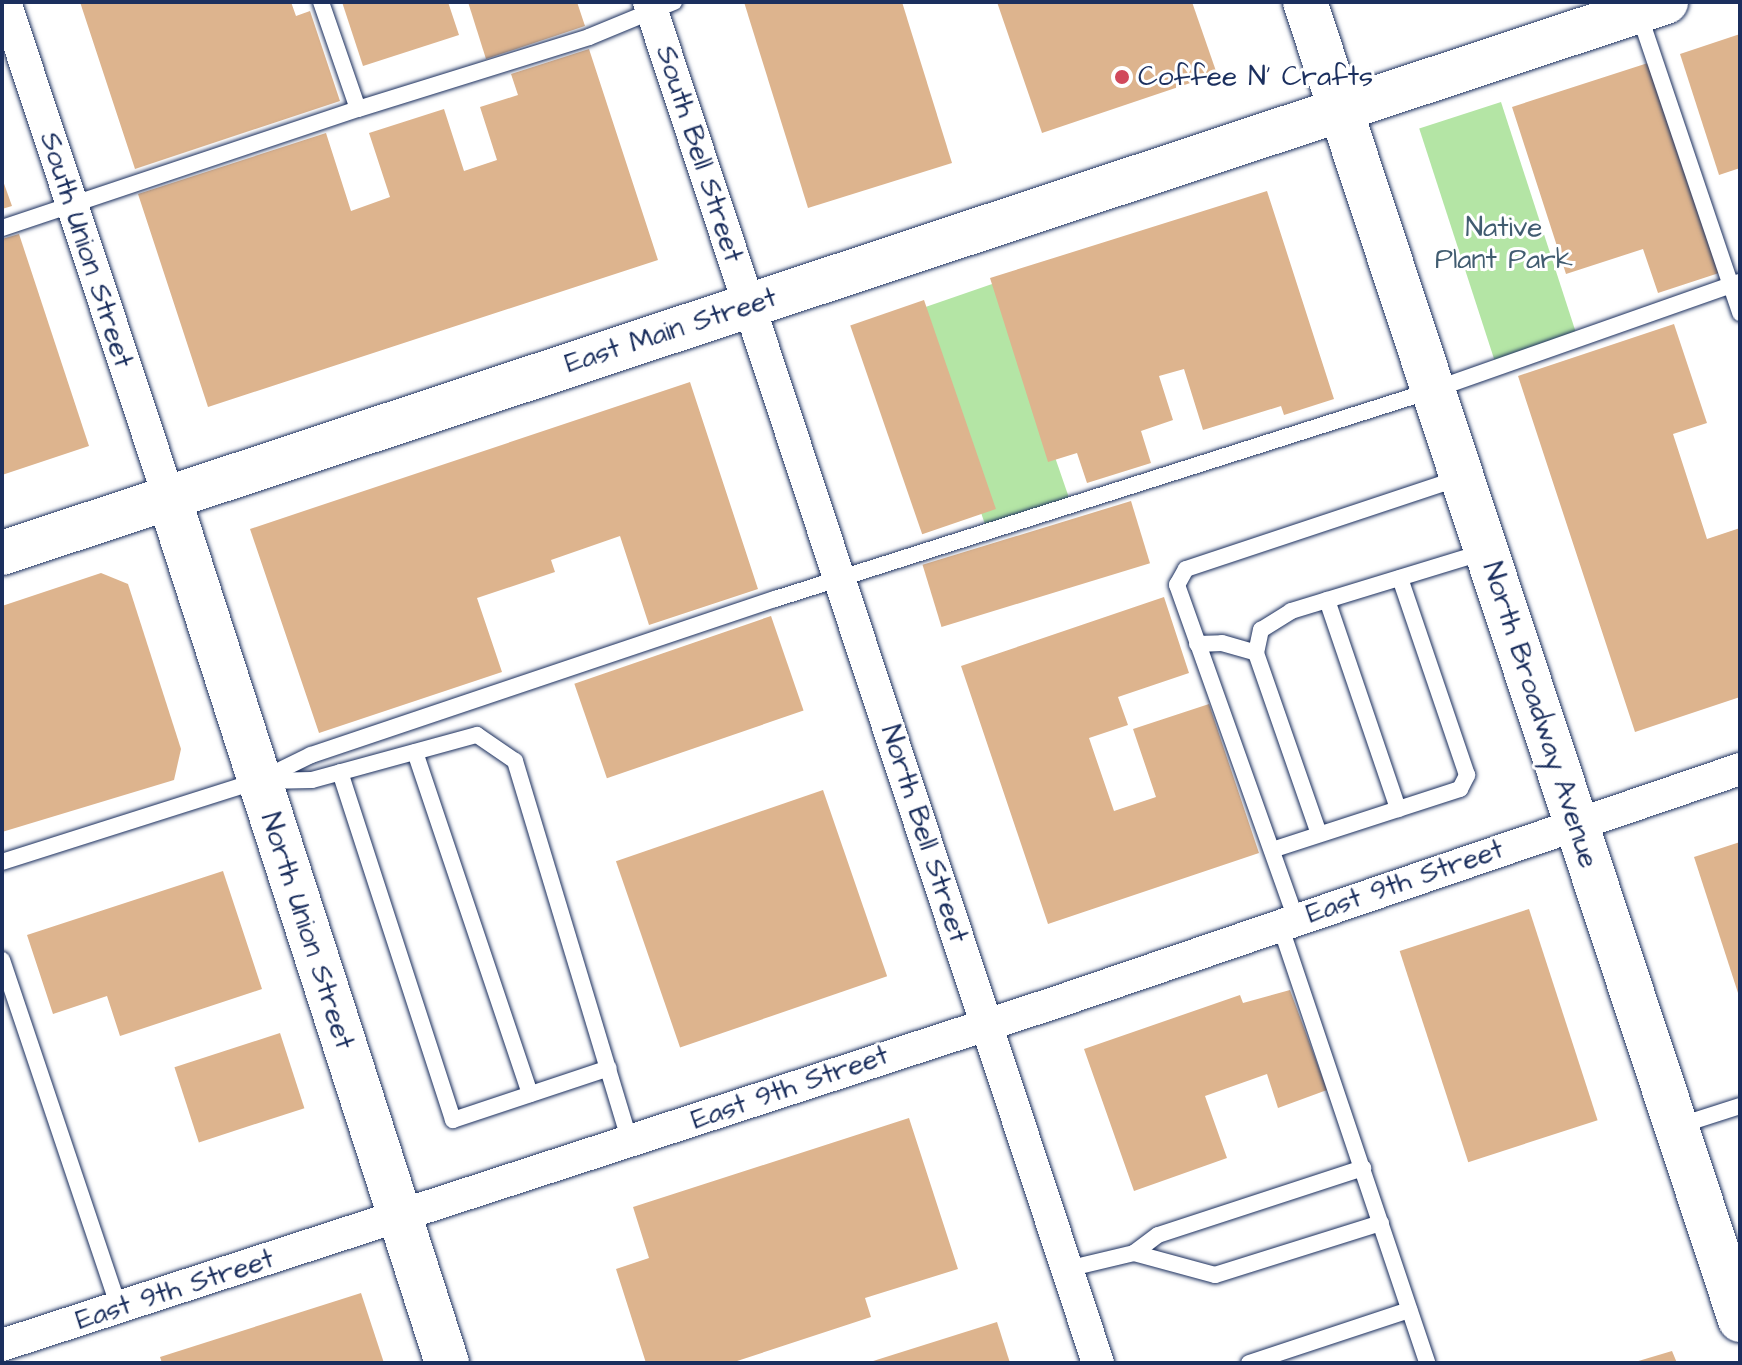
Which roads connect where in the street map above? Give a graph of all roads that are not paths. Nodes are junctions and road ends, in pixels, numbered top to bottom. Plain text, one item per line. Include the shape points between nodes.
1 (5, 2) edge
2 (321, 2) edge
3 (1305, 2) edge
4 (658, 5) edge
5 (1652, 7) edge
6 (358, 109) junction
7 (1340, 110) junction
8 (71, 206) junction
9 (2, 228) edge
10 (1735, 283) edge
11 (749, 306) junction
12 (1740, 313) edge
13 (1433, 390) junction
14 (1462, 477) junction
15 (169, 498) junction
16 (1486, 552) junction
17 (2, 553) edge
18 (1400, 578) junction
19 (840, 581) junction
20 (1327, 600) junction
21 (1197, 644) junction
22 (1256, 653) junction
23 (415, 752) junction
24 (1740, 769) edge
25 (340, 772) junction
26 (258, 781) junction
27 (1398, 809) junction
28 (1576, 823) junction
29 (1319, 834) junction
30 (1272, 850) junction
31 (2, 862) edge
32 (1288, 922) junction
33 (2, 960) edge
34 (987, 1024) junction
35 (609, 1068) junction
36 (530, 1094) junction
37 (1740, 1106) edge
38 (1676, 1127) junction
39 (630, 1142) junction
40 (1363, 1168) junction
41 (400, 1219) junction
42 (1381, 1223) junction
43 (1134, 1253) junction
44 (1067, 1269) junction
45 (119, 1307) junction
46 (1409, 1310) junction
47 (1740, 1320) edge
48 (2, 1345) edge
49 (447, 1363) edge
50 (1098, 1363) edge
51 (1249, 1363) edge
52 (1427, 1363) edge

1 - 8 street, South Union Street
2 - 6 lane
3 - 7 street, North Broadway Avenue
4 - 6 lane via 589,37
4 - 11 street, South Bell Street
5 - 7 street, East Main Street
5 - 10 lane
6 - 8 lane
7 - 11 street, East Main Street
7 - 13 street, North Broadway Avenue
8 - 9 lane
8 - 15 street, South Union Street
10 - 12 lane
10 - 13 lane
11 - 15 street, East Main Street
11 - 19 street, North Bell Street
13 - 14 street, North Broadway Avenue
13 - 19 lane via 1241,447
14 - 16 street, North Broadway Avenue
14 - 21 lane via 1186,569 1177,585
15 - 17 street, East Main Street
15 - 26 street, North Union Street
16 - 18 lane
16 - 28 street, North Broadway Avenue
18 - 20 lane
18 - 27 lane via 1467,775 1460,789
19 - 26 lane via 311,755
19 - 34 street, North Bell Street
20 - 22 lane via 1291,611 1261,630
20 - 27 lane
21 - 22 lane via 1222,643
21 - 30 lane
22 - 29 lane
23 - 25 lane
23 - 35 lane via 477,735 515,761
23 - 36 lane
24 - 28 street, East 9th Street
25 - 26 lane via 312,780
25 - 36 lane via 453,1120
26 - 31 lane
26 - 41 street, North Union Street
27 - 29 lane
28 - 32 street, East 9th Street
28 - 38 street, North Broadway Avenue
29 - 30 lane
30 - 32 lane
32 - 34 street, East 9th Street
32 - 40 lane
33 - 45 lane
34 - 39 street, East 9th Street
34 - 44 street, North Bell Street
35 - 36 lane
35 - 39 lane
37 - 38 lane
38 - 47 street, North Broadway Avenue
39 - 41 street, East 9th Street
40 - 42 lane
40 - 43 lane via 1158,1235
41 - 45 street, East 9th Street
41 - 49 street, North Union Street
42 - 43 lane via 1215,1275
42 - 46 lane
43 - 44 lane
44 - 50 street, North Bell Street
45 - 48 street, East 9th Street
46 - 51 lane
46 - 52 lane

